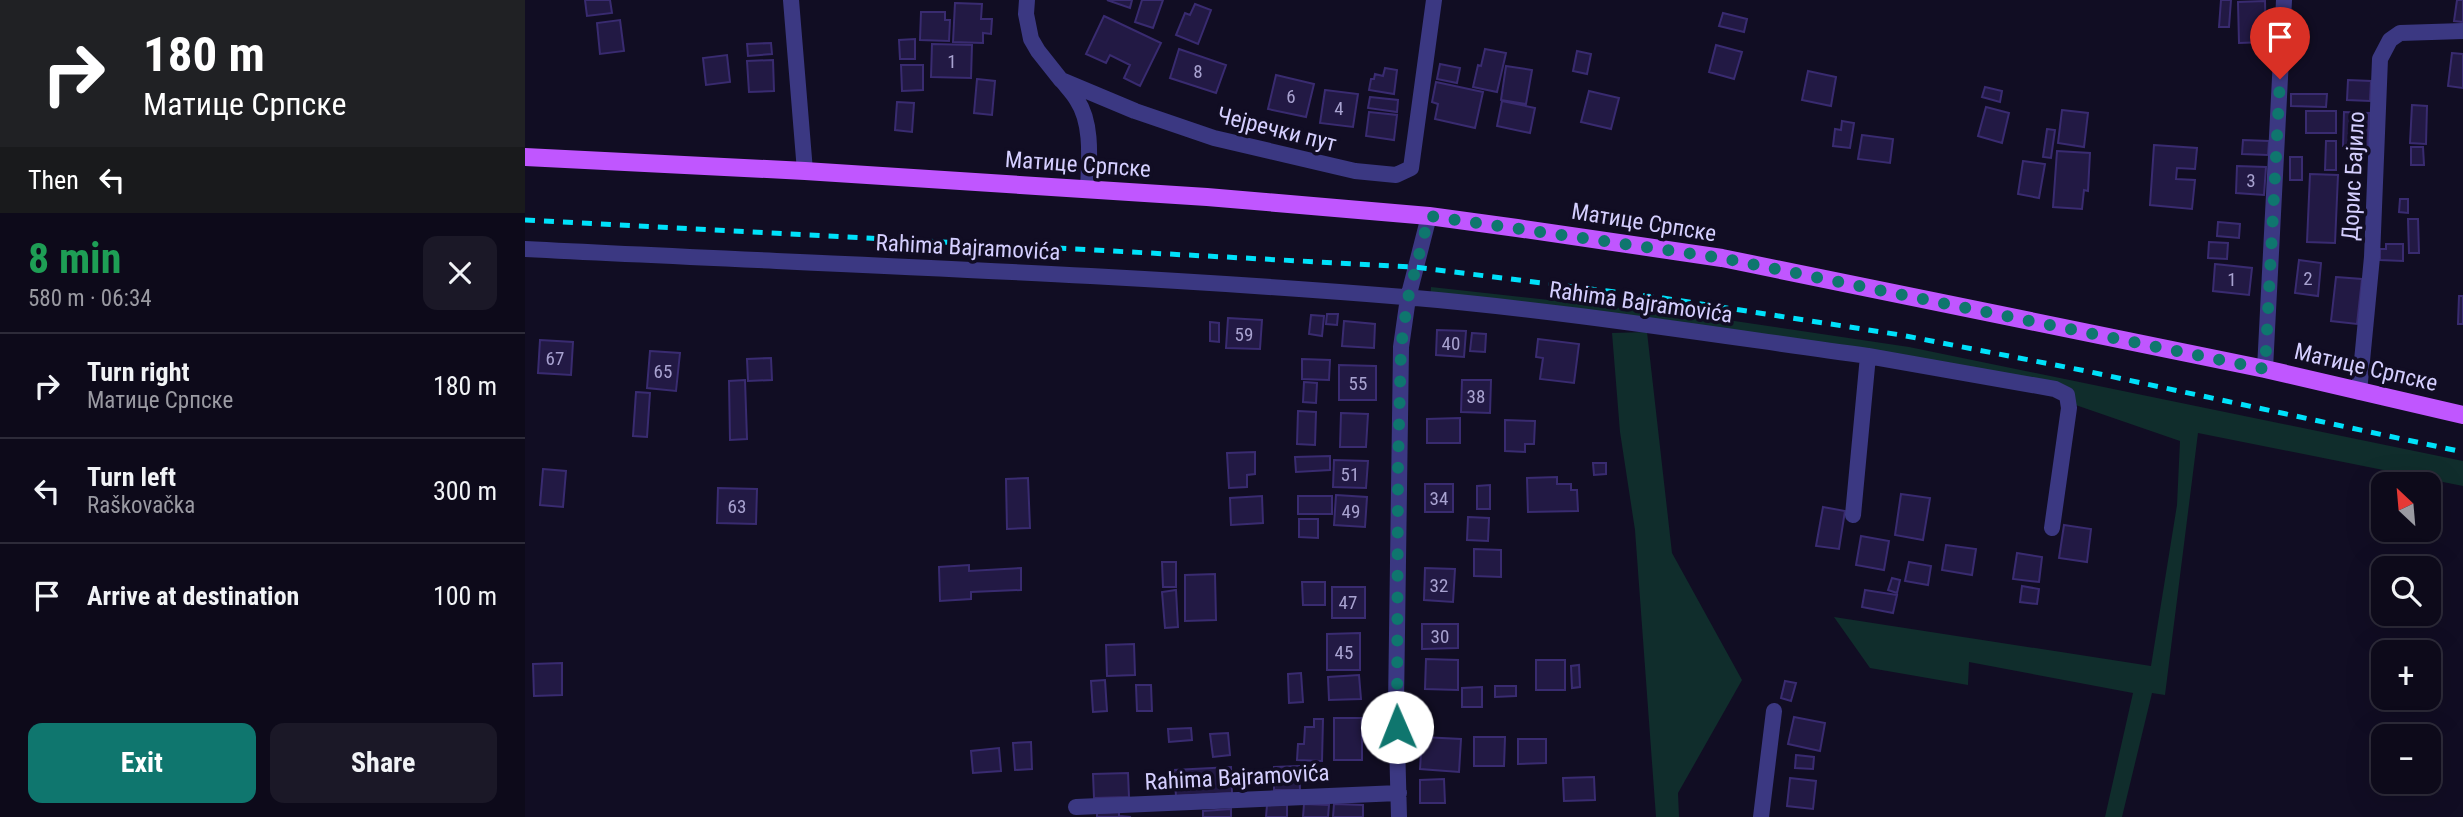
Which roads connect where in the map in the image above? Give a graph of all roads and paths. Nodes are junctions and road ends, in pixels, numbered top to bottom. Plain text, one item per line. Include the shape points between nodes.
1 (791, 0) edge
2 (1027, 0) edge
3 (1434, 0) edge
4 (2284, 0) edge
5 (2463, 31) edge
6 (1061, 80) junction
7 (525, 157) edge
8 (805, 171) junction
9 (1088, 189) junction
10 (1429, 216) junction
11 (525, 249) edge
12 (1408, 298) junction
13 (1868, 356) junction
14 (2265, 369) junction
15 (2359, 392) junction
16 (2463, 415) edge
17 (1853, 515) dead end
18 (2052, 528) dead end
19 (1774, 711) dead end
20 (1399, 793) junction
21 (1076, 807) dead end
22 (1399, 817) edge
23 (1761, 817) edge

1 - 8 street
2 - 6 street via 1031,39
3 - 6 street, Чејречки пут via 1411,168 1396,175 1355,171 1214,138
4 - 14 street
5 - 15 street, Дорис Бајило via 2400,33 2380,59 2372,257
6 - 9 street via 1079,101 1084,116
7 - 8 main road, Матице Српске
8 - 9 main road, Матице Српске
9 - 10 main road, Матице Српске
10 - 12 street
10 - 14 main road, Матице Српске via 1722,258
11 - 12 street, Rahima Bajramovića via 1169,279
12 - 13 street, Rahima Bajramovića
12 - 20 street via 1401,347 1398,467
13 - 17 street
13 - 18 street, Rahima Bajramovića via 2055,388 2067,395
14 - 15 main road, Матице Српске
15 - 16 main road, Матице Српске
19 - 23 street
20 - 21 street, Rahima Bajramovića
20 - 22 street

